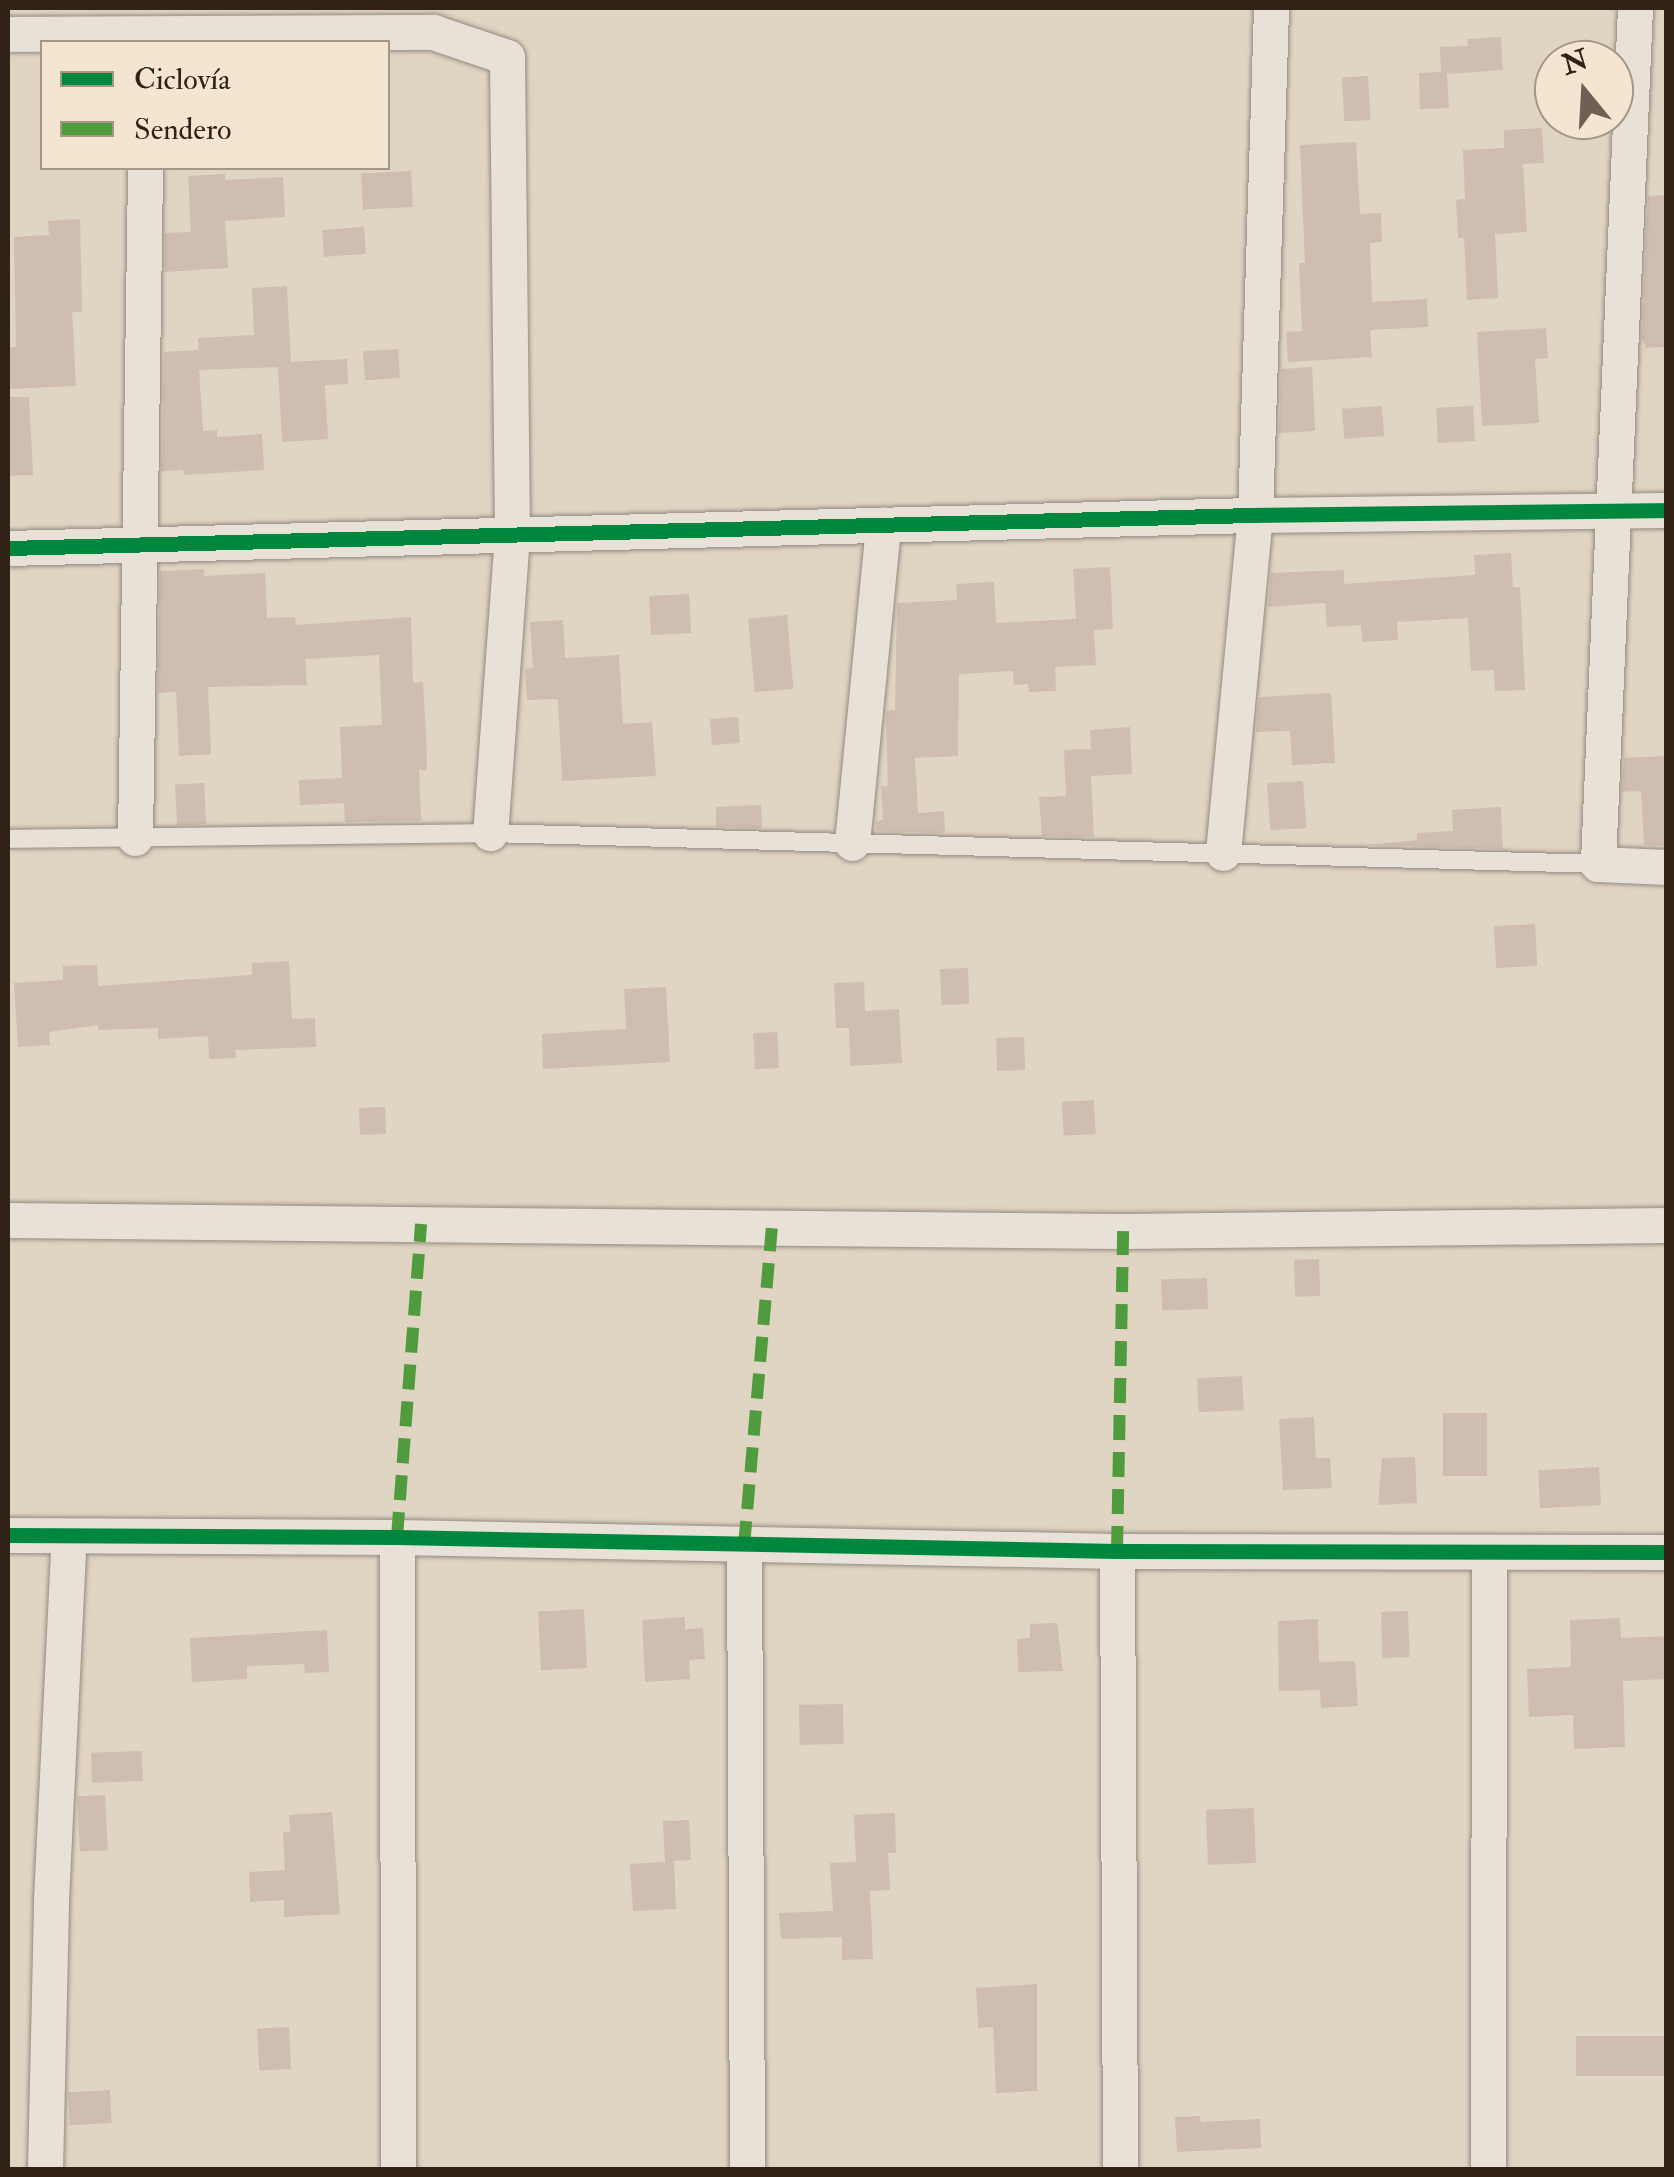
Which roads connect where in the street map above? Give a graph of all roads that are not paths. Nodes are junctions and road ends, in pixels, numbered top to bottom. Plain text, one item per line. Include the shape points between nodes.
1 (1270, 8) edge
2 (1635, 8) edge
3 (411, 20) edge
4 (8, 34) edge
5 (146, 38) edge
6 (145, 170) edge
7 (1666, 510) edge
8 (1616, 511) junction
9 (1254, 515) junction
10 (883, 525) junction
11 (512, 535) junction
12 (142, 544) junction
13 (8, 548) edge
14 (490, 833) junction
15 (135, 838) junction
16 (8, 839) edge
17 (852, 843) junction
18 (1222, 853) junction
19 (1598, 864) junction
20 (1666, 867) edge
21 (8, 1220) edge
22 (1666, 1225) edge
23 (8, 1535) edge
24 (69, 1536) junction
25 (397, 1537) junction
26 (744, 1546) junction
27 (1116, 1551) junction
28 (1666, 1552) edge
29 (1490, 1555) junction
30 (45, 2170) edge
31 (398, 2170) edge
32 (747, 2170) edge
33 (1120, 2170) edge
34 (1488, 2170) edge

1 - 9 street
2 - 8 street
3 - 5 street
3 - 11 street via 507,57
4 - 5 street
6 - 12 street
7 - 8 street
8 - 9 street
8 - 19 street
9 - 10 street
9 - 18 street
10 - 11 street
10 - 17 street
11 - 12 street
11 - 14 street
12 - 13 street
12 - 15 street
14 - 15 lane
14 - 17 lane
15 - 16 lane
17 - 18 lane
18 - 19 lane
19 - 20 street
21 - 22 street via 1123,1231
23 - 24 street
24 - 25 street
24 - 30 street via 50,1899
25 - 26 street
25 - 31 street
26 - 27 street
26 - 32 street
27 - 29 street
27 - 33 street
28 - 29 street
29 - 34 street

